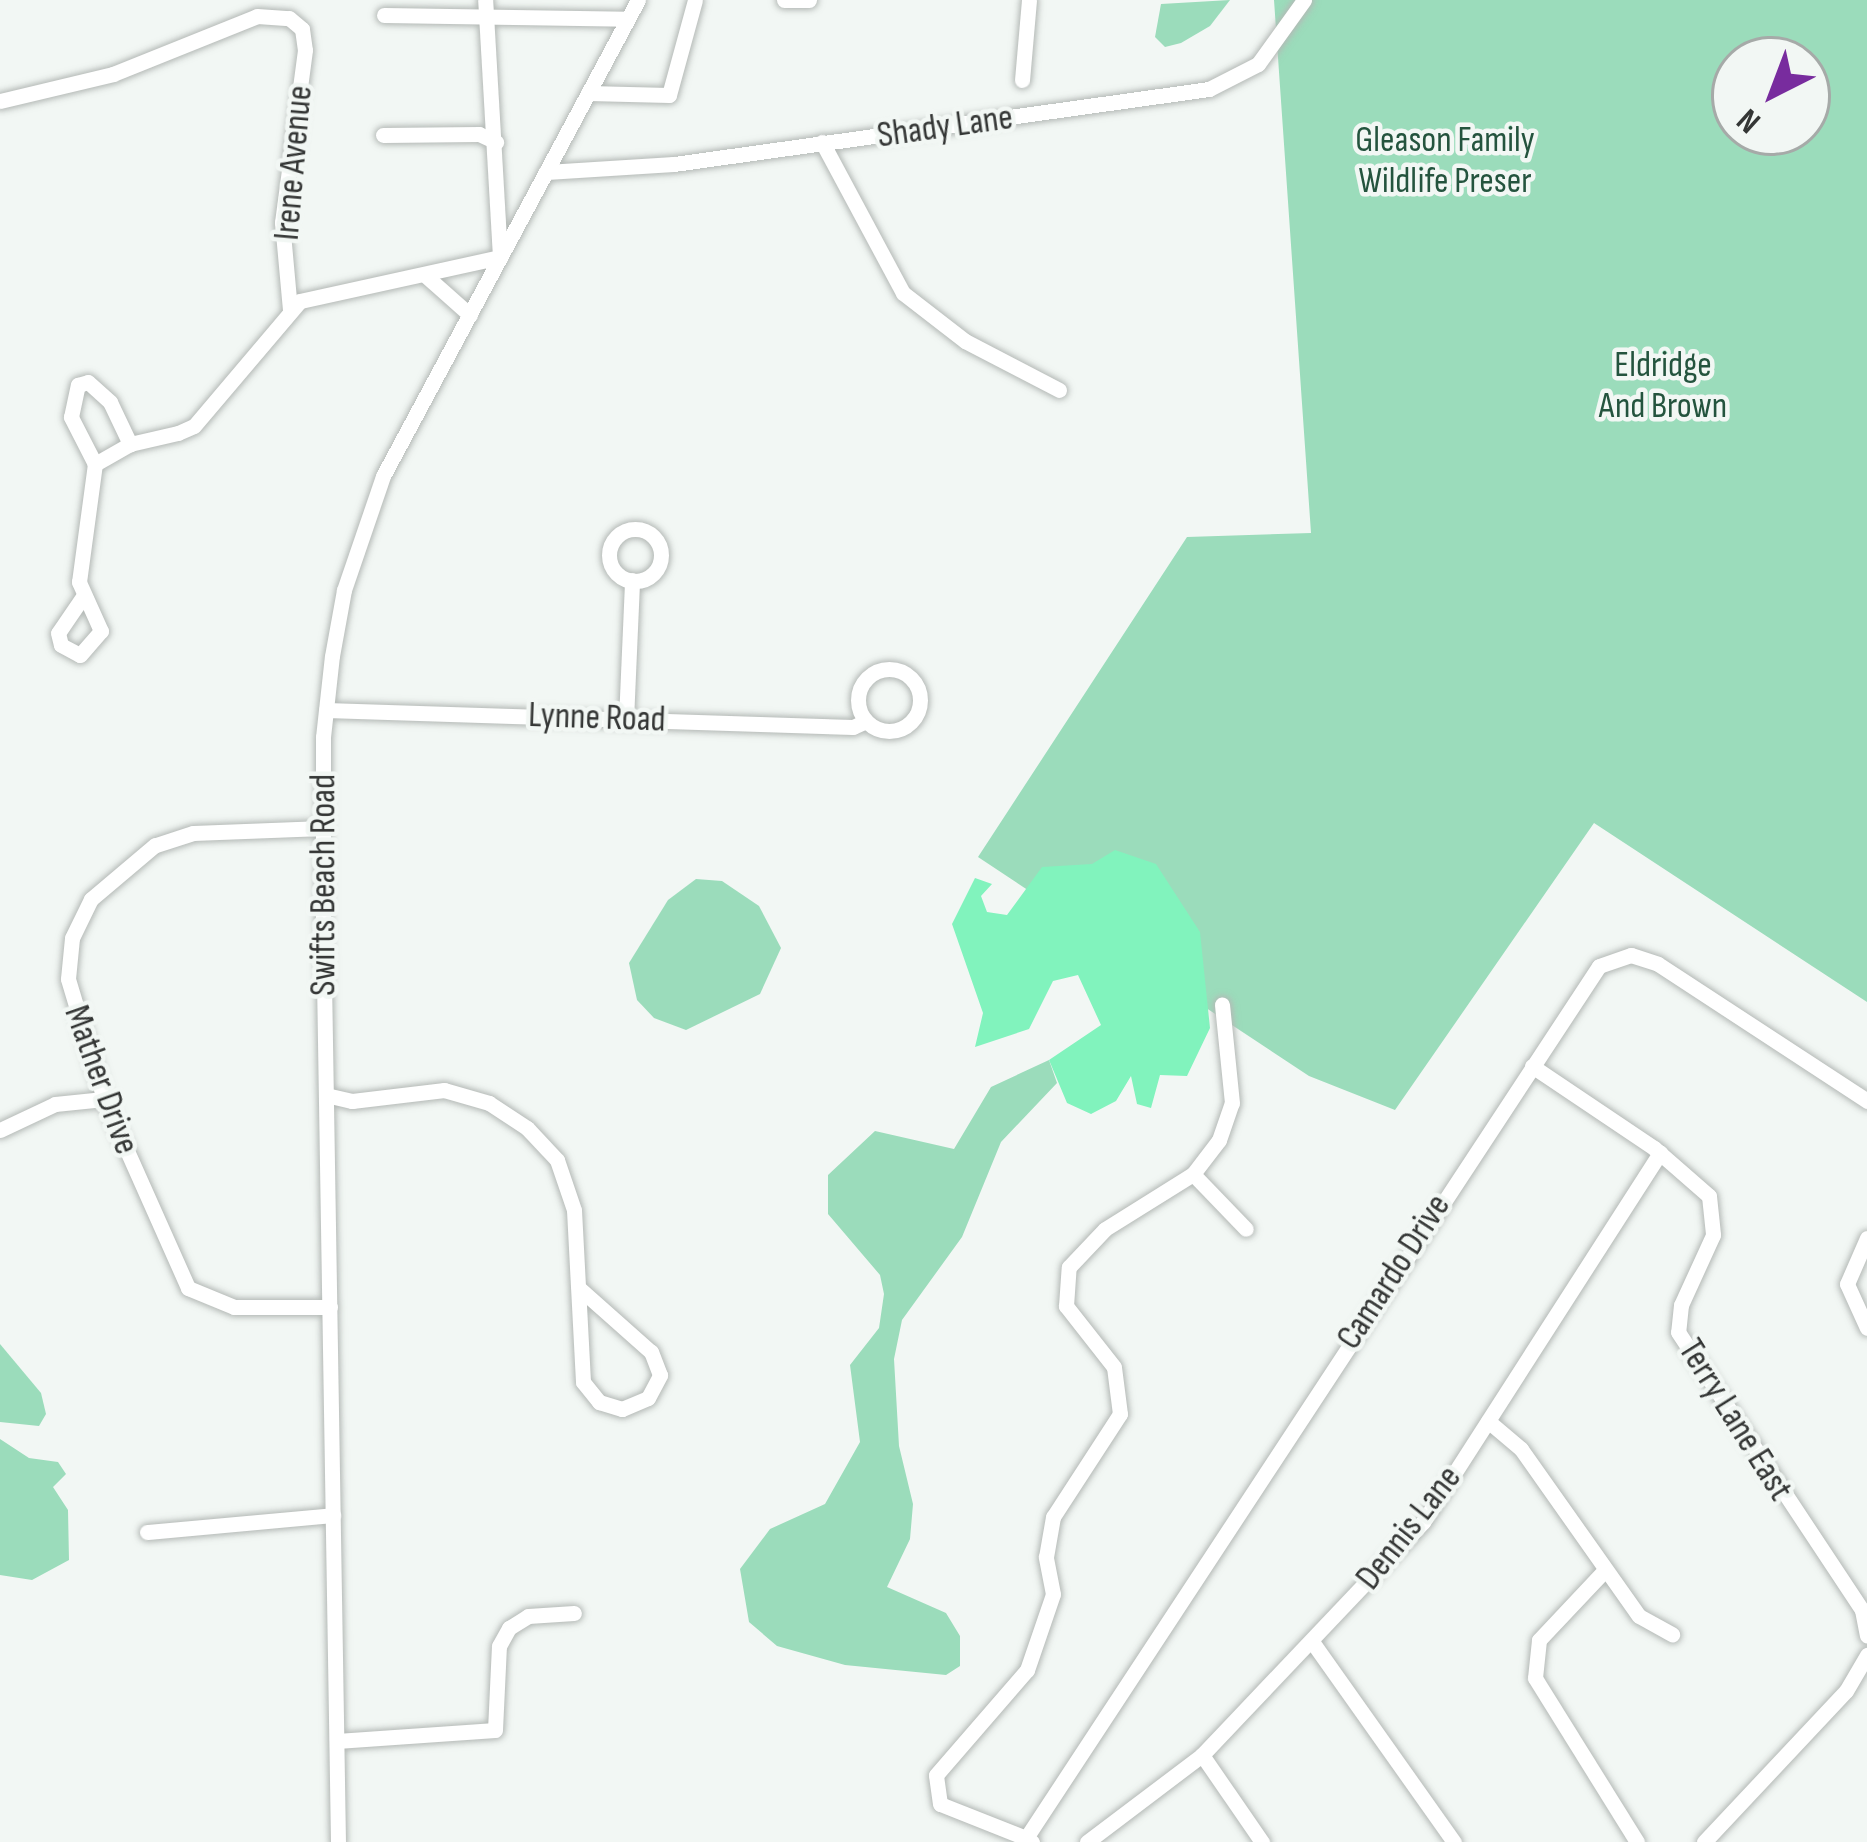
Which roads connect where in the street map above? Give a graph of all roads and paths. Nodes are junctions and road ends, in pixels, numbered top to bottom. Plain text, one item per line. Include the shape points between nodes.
1 (485, 0) edge
2 (638, 0) edge
3 (695, 0) edge
4 (809, 0) edge
5 (1030, 0) edge
6 (1304, 0) edge
7 (784, 2) edge
8 (384, 15) dead end
9 (487, 20) junction
10 (627, 20) junction
11 (1022, 80) dead end
12 (588, 93) junction
13 (0, 101) edge
14 (383, 135) dead end
15 (496, 142) junction
16 (822, 142) junction
17 (546, 172) junction
18 (500, 257) junction
19 (425, 275) junction
20 (290, 310) junction
21 (470, 315) junction
22 (1059, 390) dead end
23 (130, 444) junction
24 (95, 464) junction
25 (632, 580) dead end
26 (82, 598) dead end
27 (326, 710) junction
28 (626, 719) junction
29 (866, 721) junction
30 (323, 828) junction
31 (1222, 1005) dead end
32 (1532, 1066) junction
33 (326, 1095) junction
34 (104, 1099) junction
35 (1867, 1101) edge
36 (0, 1130) edge
37 (1660, 1153) junction
38 (1193, 1174) junction
39 (1246, 1229) dead end
40 (1867, 1238) edge
41 (579, 1288) junction
42 (330, 1307) junction
43 (1867, 1328) edge
44 (1488, 1421) junction
45 (333, 1515) junction
46 (147, 1532) dead end
47 (1604, 1571) junction
48 (574, 1613) dead end
49 (1672, 1634) dead end
50 (1867, 1636) edge
51 (1312, 1642) junction
52 (1867, 1655) edge
53 (337, 1741) junction
54 (1202, 1755) junction
55 (1029, 1840) edge
56 (338, 1842) edge
57 (1087, 1842) edge
58 (1262, 1842) edge
59 (1454, 1842) edge
60 (1637, 1842) edge
61 (1704, 1842) edge

1 - 9 street
2 - 10 street, Swifts Beach Road
3 - 12 street via 669,95
4 - 7 street
5 - 11 street
6 - 16 street, Shady Lane via 1258,64 1209,89
8 - 9 street
9 - 10 street
9 - 15 street
10 - 12 street, Swifts Beach Road
12 - 17 street, Swifts Beach Road
13 - 20 street, Irene Avenue via 113,74 257,16 293,21 305,50 282,222
14 - 15 street via 479,134
15 - 18 street
16 - 17 street, Shady Lane
16 - 22 street via 903,293 949,331
17 - 18 street, Swifts Beach Road
18 - 19 street
18 - 21 street, Swifts Beach Road
19 - 20 street via 369,282
19 - 21 street
20 - 23 street via 194,426
21 - 27 street, Swifts Beach Road via 383,476 358,541
23 - 24 street
23 - 24 street via 110,402 88,382 78,385 68,402 71,417
24 - 26 street
25 - 28 street
27 - 28 street, Lynne Road
27 - 30 street, Swifts Beach Road
28 - 29 street, Lynne Road via 853,727
29 - 29 street, Lynne Road via 888,731 910,723 920,701 912,679 891,669 868,677 859,698
30 - 33 street, Swifts Beach Road
30 - 34 street, Mather Drive via 193,833 154,844 91,899 72,938 68,979
31 - 38 street via 1230,1114
32 - 35 street, Camardo Drive via 1599,966 1642,956
32 - 37 street, Terry Lane East
32 - 55 street, Camardo Drive
33 - 41 street via 352,1101 444,1090 489,1103 527,1128 557,1160 574,1210
33 - 42 street, Swifts Beach Road
34 - 36 street via 56,1104
34 - 42 street, Mather Drive via 188,1288 234,1307
37 - 44 street, Dennis Lane
37 - 50 street, Terry Lane East via 1714,1205 1713,1235 1681,1305 1678,1332 1862,1610
38 - 39 street
38 - 55 street via 1106,1229 1069,1267 1066,1306 1114,1366 1120,1414 1052,1517 1046,1557 1053,1594 1027,1670 936,1775 940,1804
40 - 43 street via 1847,1284
41 - 41 street via 584,1382 599,1402 622,1409 648,1398 660,1375 651,1352
42 - 45 street, Swifts Beach Road
44 - 47 street via 1521,1449
44 - 51 street, Dennis Lane via 1423,1522
45 - 46 street
45 - 53 street, Swifts Beach Road
47 - 49 street via 1640,1616
47 - 60 street via 1539,1640 1535,1678
48 - 53 street via 528,1616 509,1628 499,1646 496,1730
51 - 54 street, Dennis Lane
51 - 59 street
52 - 61 street via 1846,1690
53 - 56 street, Swifts Beach Road
54 - 57 street, Dennis Lane
54 - 58 street

